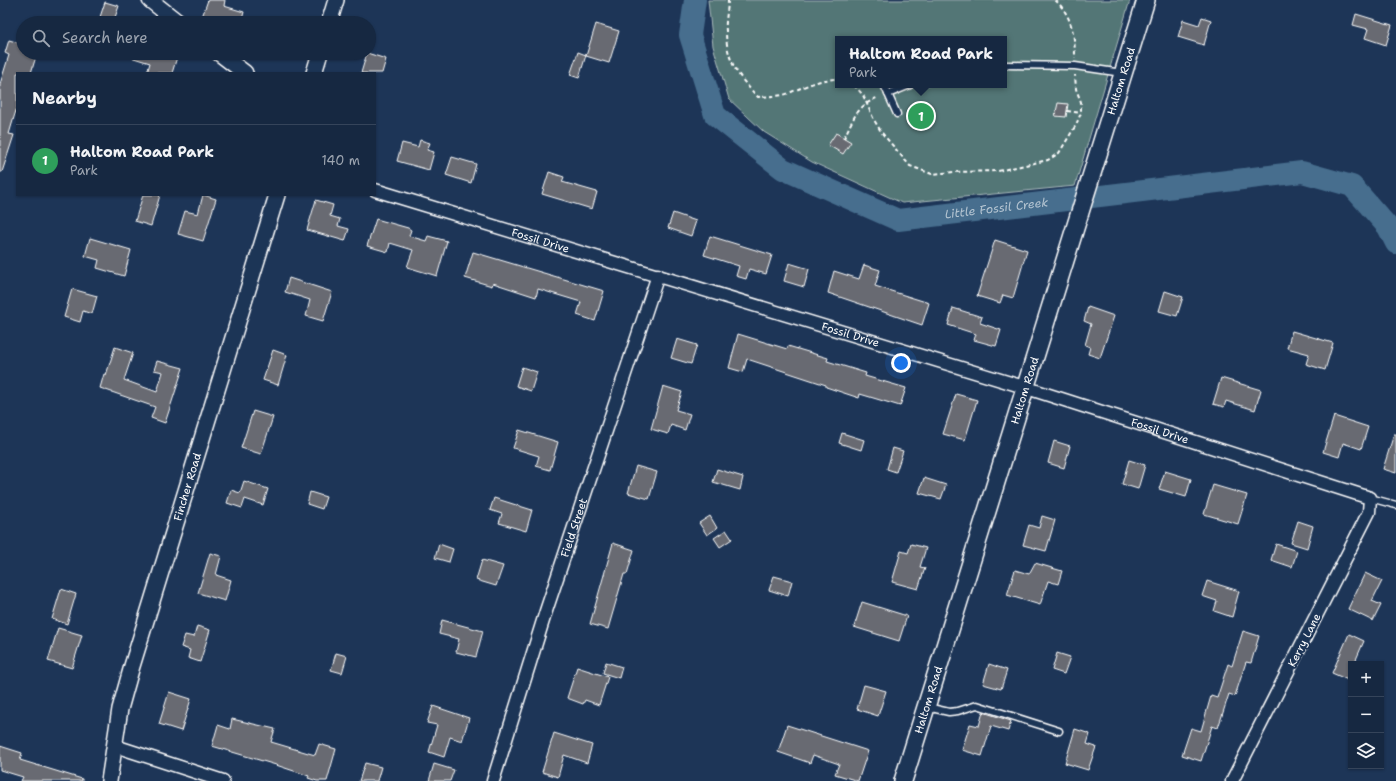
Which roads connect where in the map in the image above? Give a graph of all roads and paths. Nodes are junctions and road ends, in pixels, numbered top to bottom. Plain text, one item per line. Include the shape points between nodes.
1 (150, 0) edge
2 (336, 0) edge
3 (728, 0) edge
4 (1055, 0) edge
5 (1146, 0) edge
6 (170, 16) edge
7 (331, 16) edge
8 (227, 60) edge
9 (318, 60) edge
10 (1007, 65) edge
11 (1075, 66) junction
12 (244, 72) edge
13 (314, 72) edge
14 (1124, 73) junction
15 (835, 79) edge
16 (857, 88) edge
17 (885, 88) edge
18 (903, 88) edge
19 (888, 94) junction
20 (867, 102) junction
21 (1067, 111) dead end
22 (1081, 113) junction
23 (897, 114) dead end
24 (844, 138) dead end
25 (376, 190) edge
26 (277, 196) edge
27 (658, 275) junction
28 (1027, 388) junction
29 (1370, 498) junction
30 (1396, 504) edge
31 (927, 707) junction
32 (1059, 731) dead end
33 (115, 746) junction
34 (109, 781) edge
35 (223, 781) edge
36 (494, 781) edge
37 (903, 781) edge
38 (1232, 781) edge

1 - 6 street
2 - 7 street
3 - 15 path via 727,54 736,71 758,97 788,94 815,81
4 - 11 path via 1064,7 1073,29
5 - 14 main road, Haltom Road
8 - 12 street
9 - 13 street
10 - 11 lane
11 - 14 lane
11 - 22 path
14 - 28 main road, Haltom Road
16 - 20 path
17 - 19 lane
18 - 19 lane
19 - 20 path
19 - 23 lane
20 - 22 path via 874,120 890,144 910,166 932,174 998,172 1048,160 1059,153
20 - 24 path via 860,108
21 - 22 path
25 - 27 street, Fossil Drive
26 - 33 street, Fincher Road via 130,673 120,709
27 - 28 street, Fossil Drive
27 - 36 street, Field Street via 546,611
28 - 29 street, Fossil Drive
28 - 31 main road, Haltom Road
29 - 30 lane
29 - 38 street, Kerry Lane via 1369,512
31 - 32 lane via 949,712 978,705
31 - 37 main road, Haltom Road
33 - 34 street, Fincher Road
33 - 35 street

